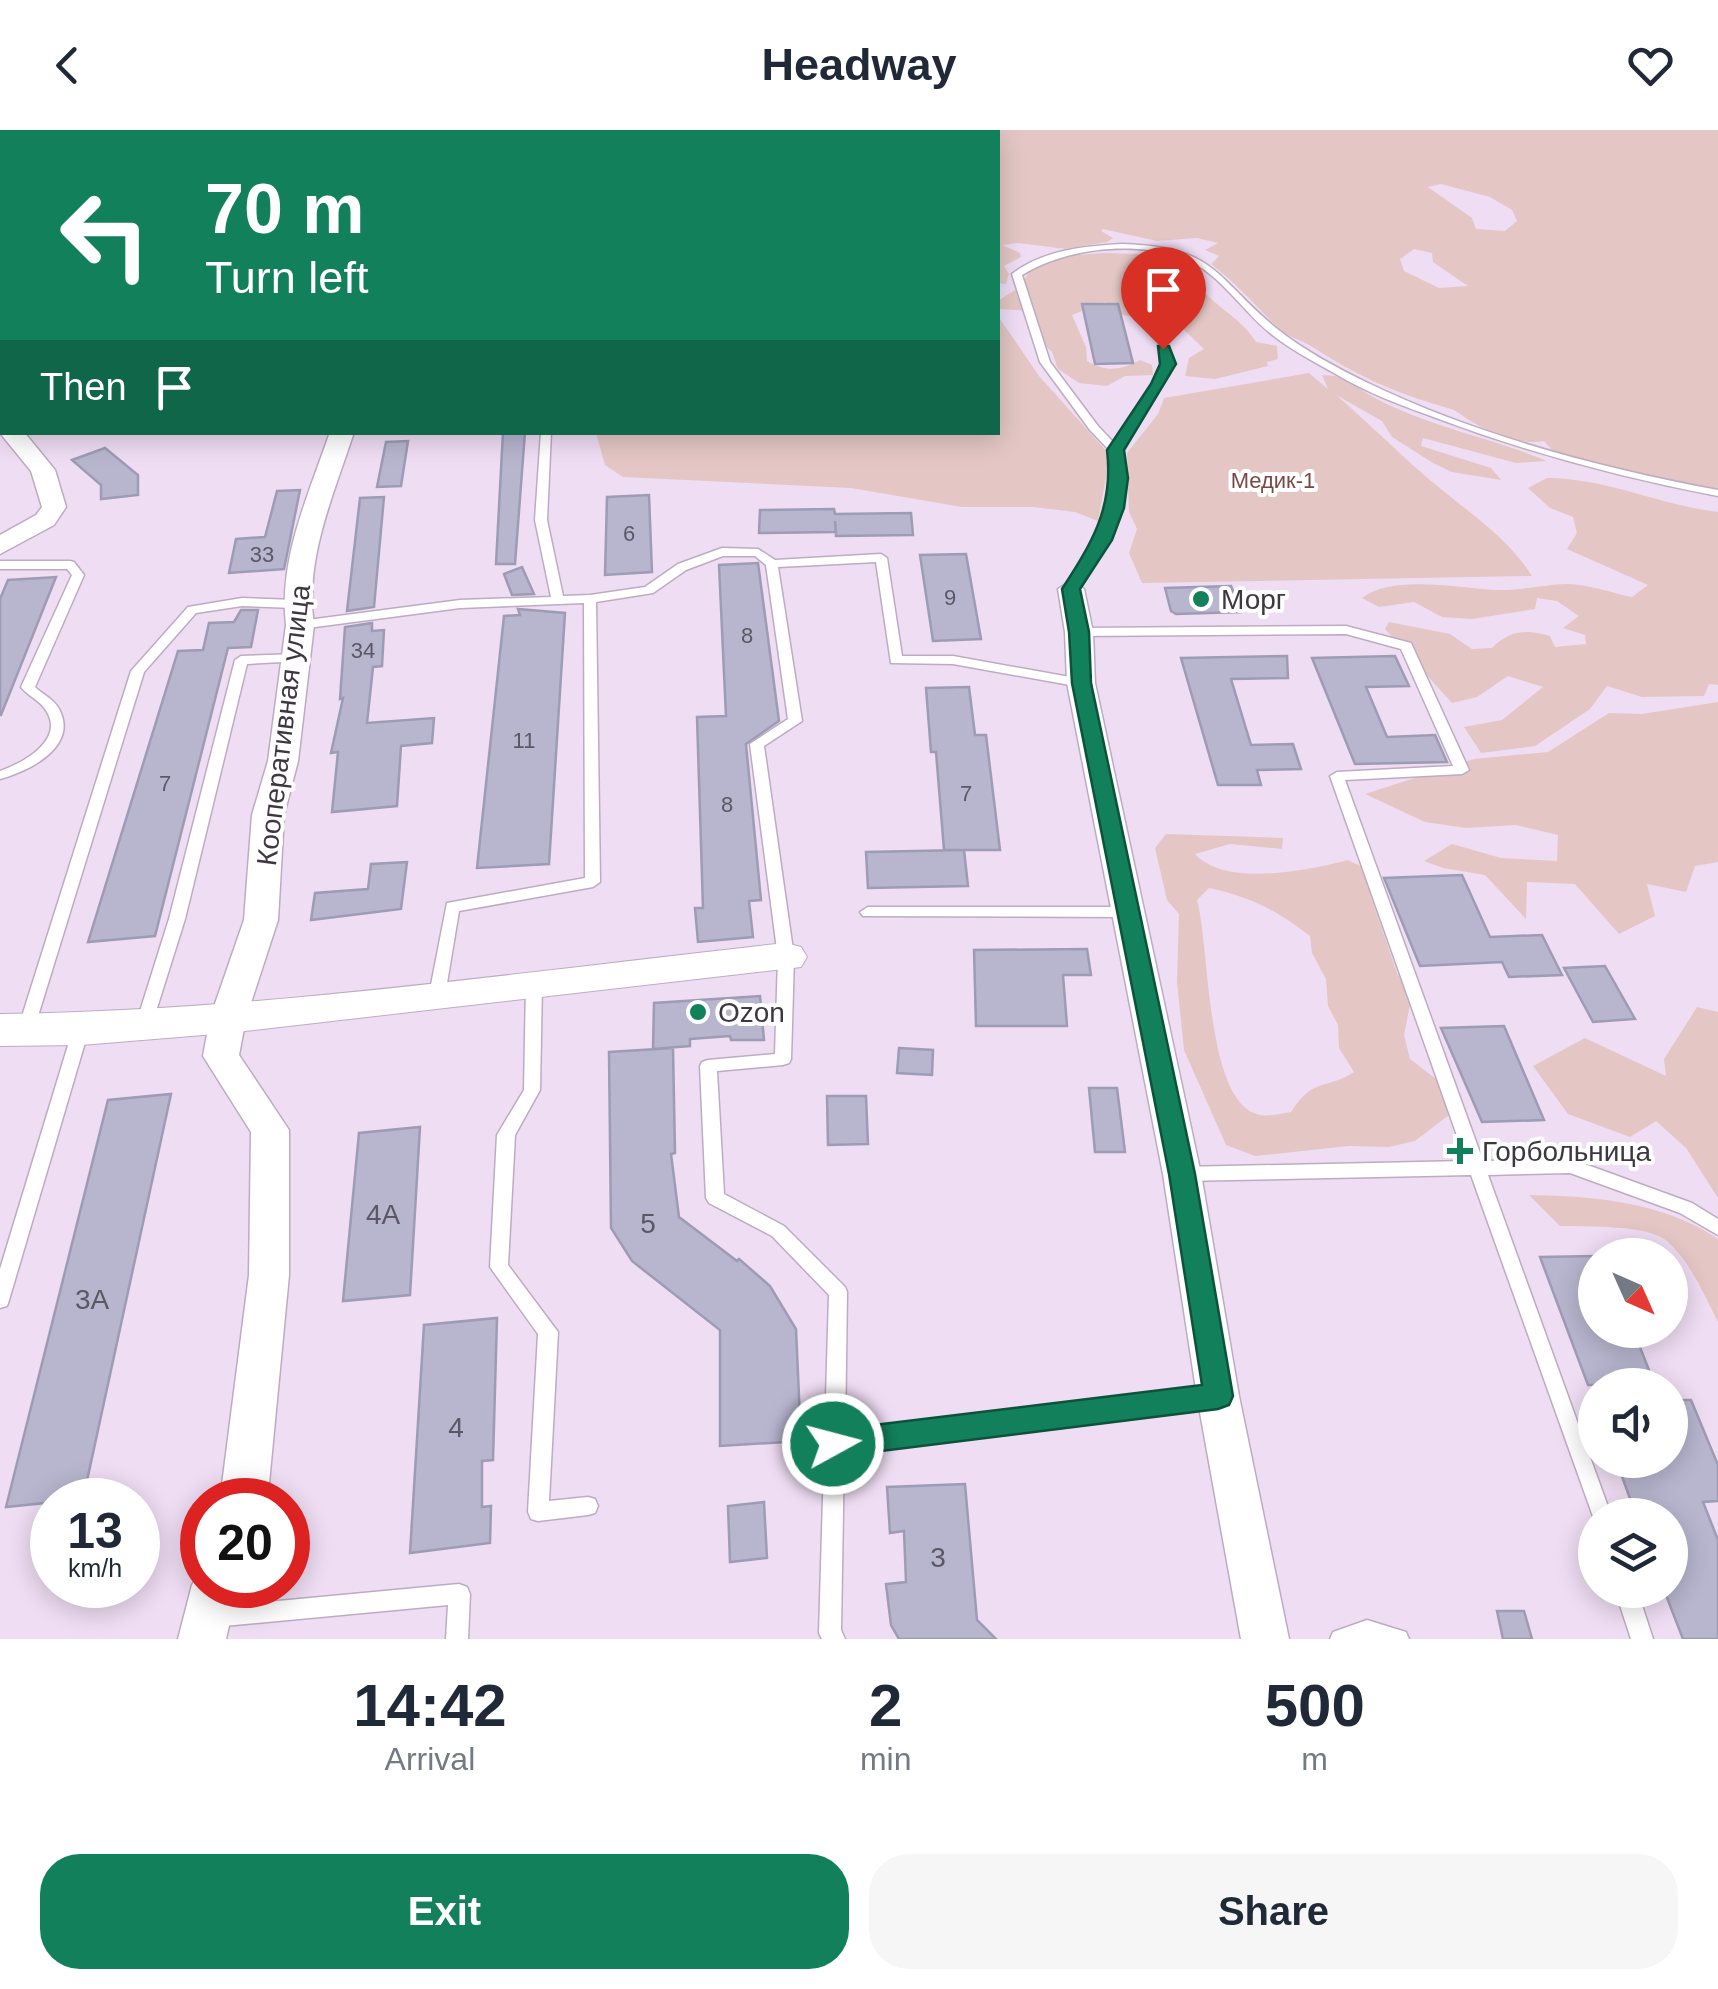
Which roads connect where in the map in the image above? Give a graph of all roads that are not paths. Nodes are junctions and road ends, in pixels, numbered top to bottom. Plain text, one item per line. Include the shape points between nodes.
1 (1163, 349) dead end
2 (14, 435) edge
3 (341, 435) edge
4 (546, 435) edge
5 (1116, 450) junction
6 (1718, 493) edge
7 (1, 548) edge
8 (772, 564) junction
9 (1071, 589) joint
10 (590, 599) junction
11 (558, 600) junction
12 (298, 614) junction
13 (1079, 632) junction
14 (296, 658) junction
15 (1082, 683) junction
16 (0, 775) edge
17 (868, 912) dead end
18 (1128, 912) junction
19 (786, 957) junction
20 (534, 984) junction
21 (437, 995) junction
22 (228, 1018) junction
23 (144, 1024) junction
24 (82, 1029) junction
25 (13, 1030) edge
26 (1477, 1167) junction
27 (1182, 1174) junction
28 (1718, 1228) edge
29 (0, 1300) edge
30 (1218, 1396) junction
31 (833, 1444) junction
32 (247, 1478) edge
33 (1595, 1498) edge
34 (588, 1506) dead end
35 (1632, 1608) edge
36 (207, 1614) edge
37 (458, 1639) edge
38 (834, 1639) edge
39 (1266, 1639) edge
40 (1341, 1639) edge
41 (1398, 1639) edge
42 (1642, 1639) edge

1 - 5 lane via 1168,364 1159,384
2 - 7 street via 43,470 54,507
3 - 12 street, Кооперативная улица via 309,540
4 - 11 lane via 541,520
5 - 6 lane via 1045,362 1017,274 1048,255 1126,248 1190,256 1273,331 1414,406 1584,465
5 - 9 lane via 1115,508 1104,540
7 - 16 lane via 70,565 78,575 28,687 51,706 53,740 36,762
8 - 10 lane via 758,553 722,552 682,567 649,590
8 - 15 lane via 881,558 896,660 954,660
8 - 19 lane via 794,721 757,744
9 - 13 street
10 - 11 lane
10 - 21 lane via 593,882 452,907
11 - 12 lane
12 - 14 street, Кооперативная улица
12 - 25 lane via 242,602 192,610 138,671
13 - 15 street
13 - 26 lane via 1346,630 1406,646 1462,770 1337,776
14 - 22 street, Кооперативная улица via 284,760 268,815 262,920
14 - 23 lane via 241,660
15 - 18 street
17 - 18 lane
18 - 27 street
19 - 20 street
19 - 31 lane via 783,1059 708,1066 714,1198 778,1231 838,1292
20 - 21 street
20 - 34 lane via 532,1090 506,1135 499,1267 548,1332 538,1512
21 - 22 street
22 - 23 street
22 - 32 street, Кооперативная улица via 222,1056 270,1130 268,1275
23 - 24 street
24 - 25 street
24 - 29 lane
26 - 27 lane
26 - 28 lane via 1570,1166 1686,1208
26 - 33 lane
27 - 30 street
30 - 31 lane
30 - 39 street
31 - 38 lane
35 - 42 lane
36 - 37 lane via 459,1594
40 - 41 lane via 1368,1631

